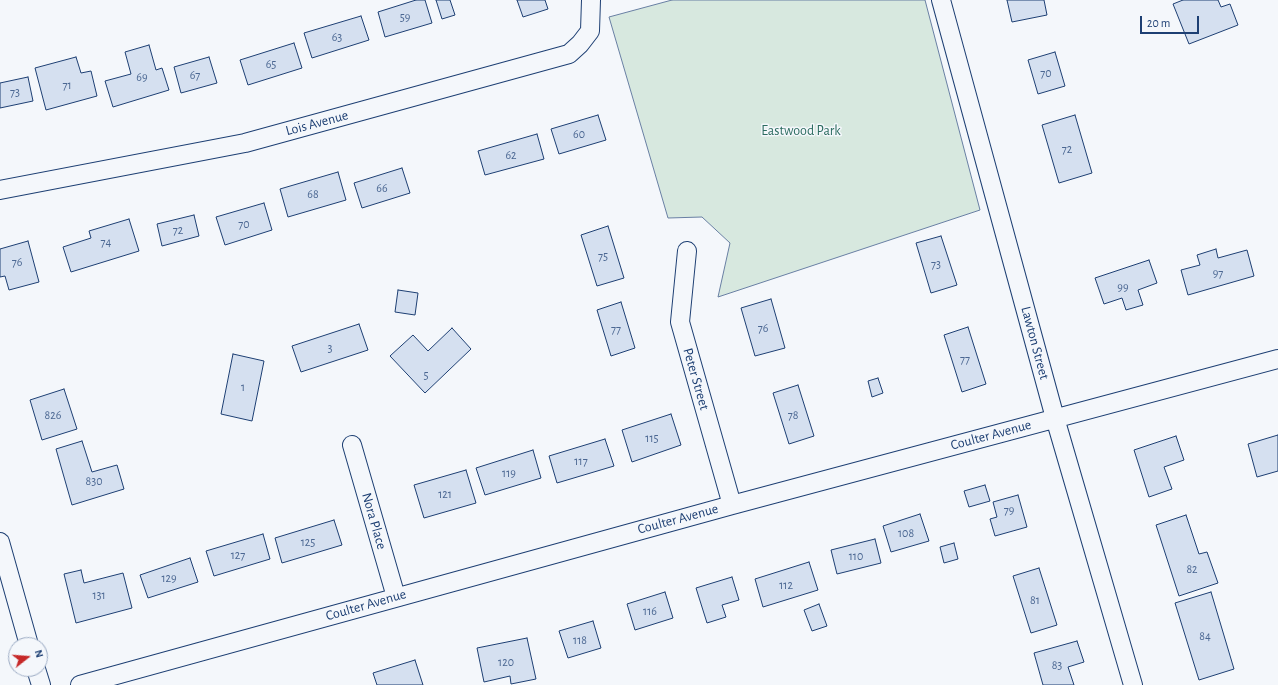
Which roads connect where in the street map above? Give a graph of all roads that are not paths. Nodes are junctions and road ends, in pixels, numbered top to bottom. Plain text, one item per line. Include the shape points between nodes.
1 (591, 0) edge
2 (941, 0) edge
3 (0, 190) edge
4 (687, 251) dead end
5 (1278, 359) edge
6 (1055, 418) junction
7 (352, 445) dead end
8 (732, 505) junction
9 (0, 542) edge
10 (396, 597) junction
11 (27, 637) edge
12 (80, 685) edge
13 (1133, 685) edge

1 - 3 street, Lois Avenue via 590,31 568,54 245,143
2 - 6 street, Lawton Street
4 - 8 street, Peter Street via 680,322
5 - 6 street, Coulter Avenue
6 - 8 street, Coulter Avenue
6 - 13 street, Lawton Street
7 - 10 street, Nora Place
8 - 10 street, Coulter Avenue
9 - 11 street
10 - 12 street, Coulter Avenue

